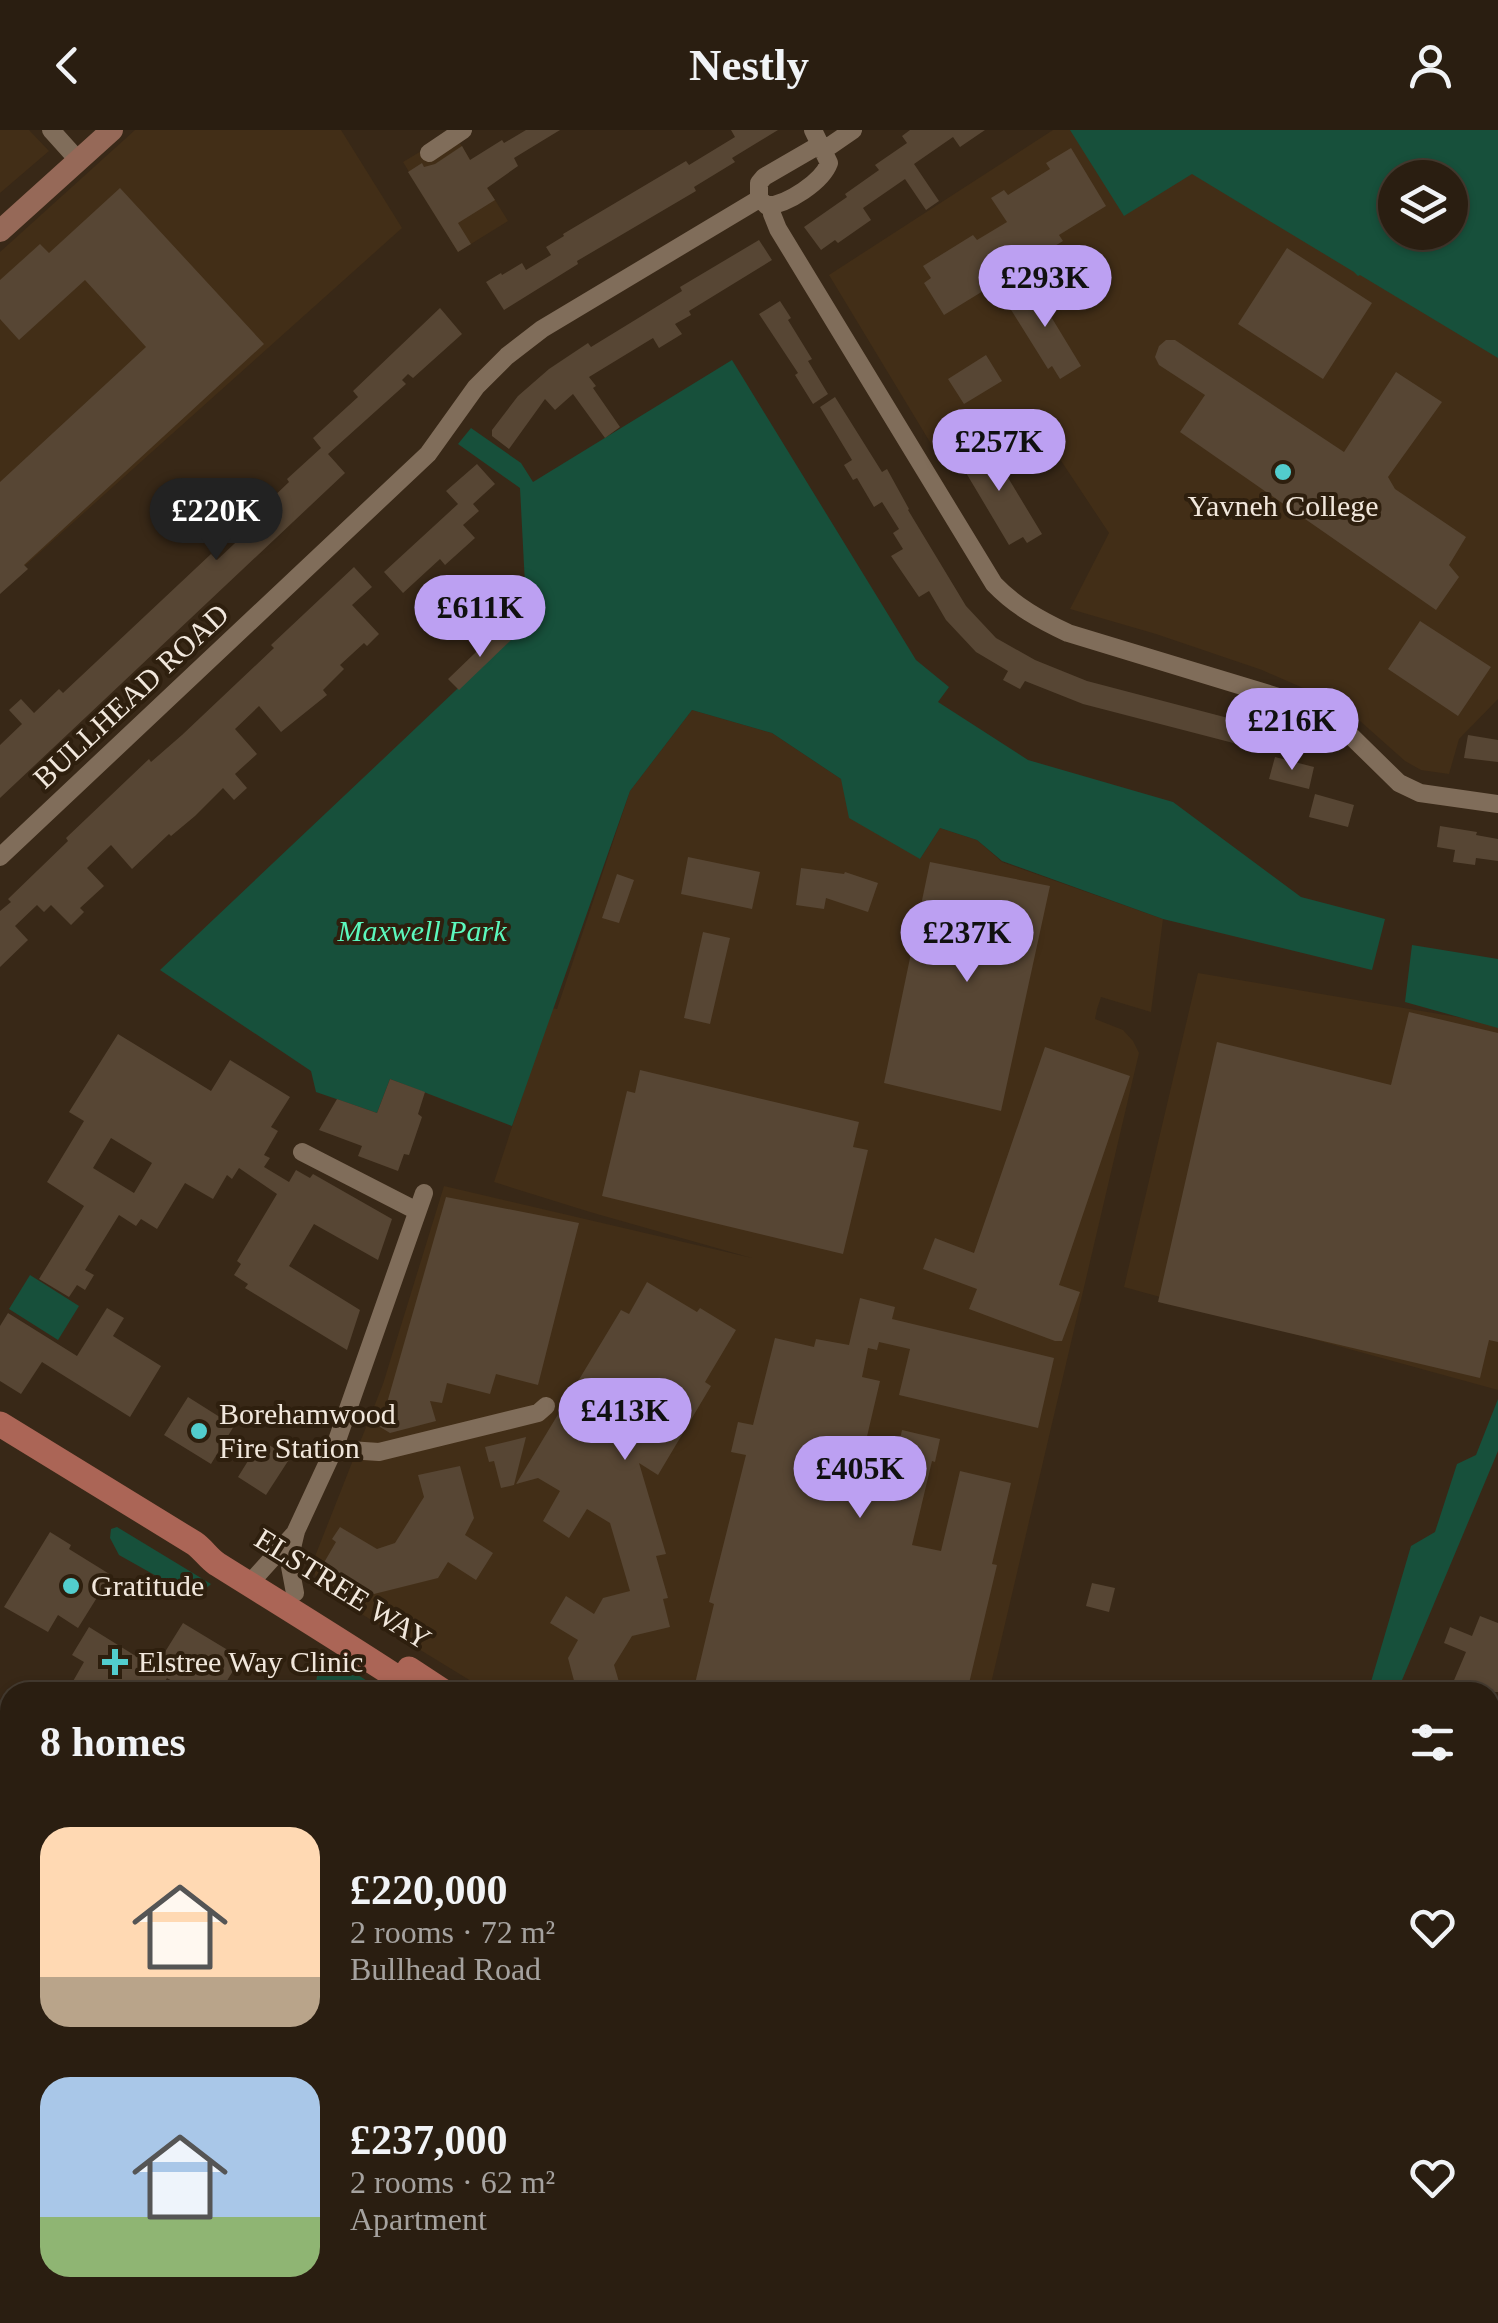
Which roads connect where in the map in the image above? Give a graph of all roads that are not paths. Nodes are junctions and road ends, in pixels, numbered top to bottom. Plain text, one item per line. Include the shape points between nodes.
1 (51, 130) edge
2 (112, 130) edge
3 (463, 130) edge
4 (813, 130) edge
5 (853, 130) edge
6 (824, 150) junction
7 (430, 152) dead end
8 (78, 160) junction
9 (765, 202) junction
10 (0, 231) edge
11 (1498, 804) edge
12 (0, 857) edge
13 (302, 1152) dead end
14 (546, 1406) dead end
15 (0, 1424) edge
16 (334, 1449) junction
17 (296, 1531) junction
18 (255, 1578) junction
19 (295, 1593) junction
20 (405, 1682) edge
21 (429, 1682) edge

1 - 8 street
2 - 8 street
3 - 7 street
4 - 6 street
5 - 6 street, BULLHEAD ROAD
6 - 9 street, BULLHEAD ROAD via 824,176 784,202
6 - 9 street, BULLHEAD ROAD via 814,148 764,177 759,184
8 - 10 street
9 - 11 street via 1004,594 1068,633 1295,702 1351,736 1399,783 1420,792
9 - 12 street, BULLHEAD ROAD via 542,329 507,356 428,454
13 - 16 street via 420,1202
14 - 16 street via 379,1452
15 - 18 main road, ELSTREE WAY via 211,1560
16 - 17 street
17 - 18 street
17 - 19 street via 290,1561
18 - 19 main road, ELSTREE WAY
18 - 20 main road, ELSTREE WAY
19 - 21 main road, ELSTREE WAY

